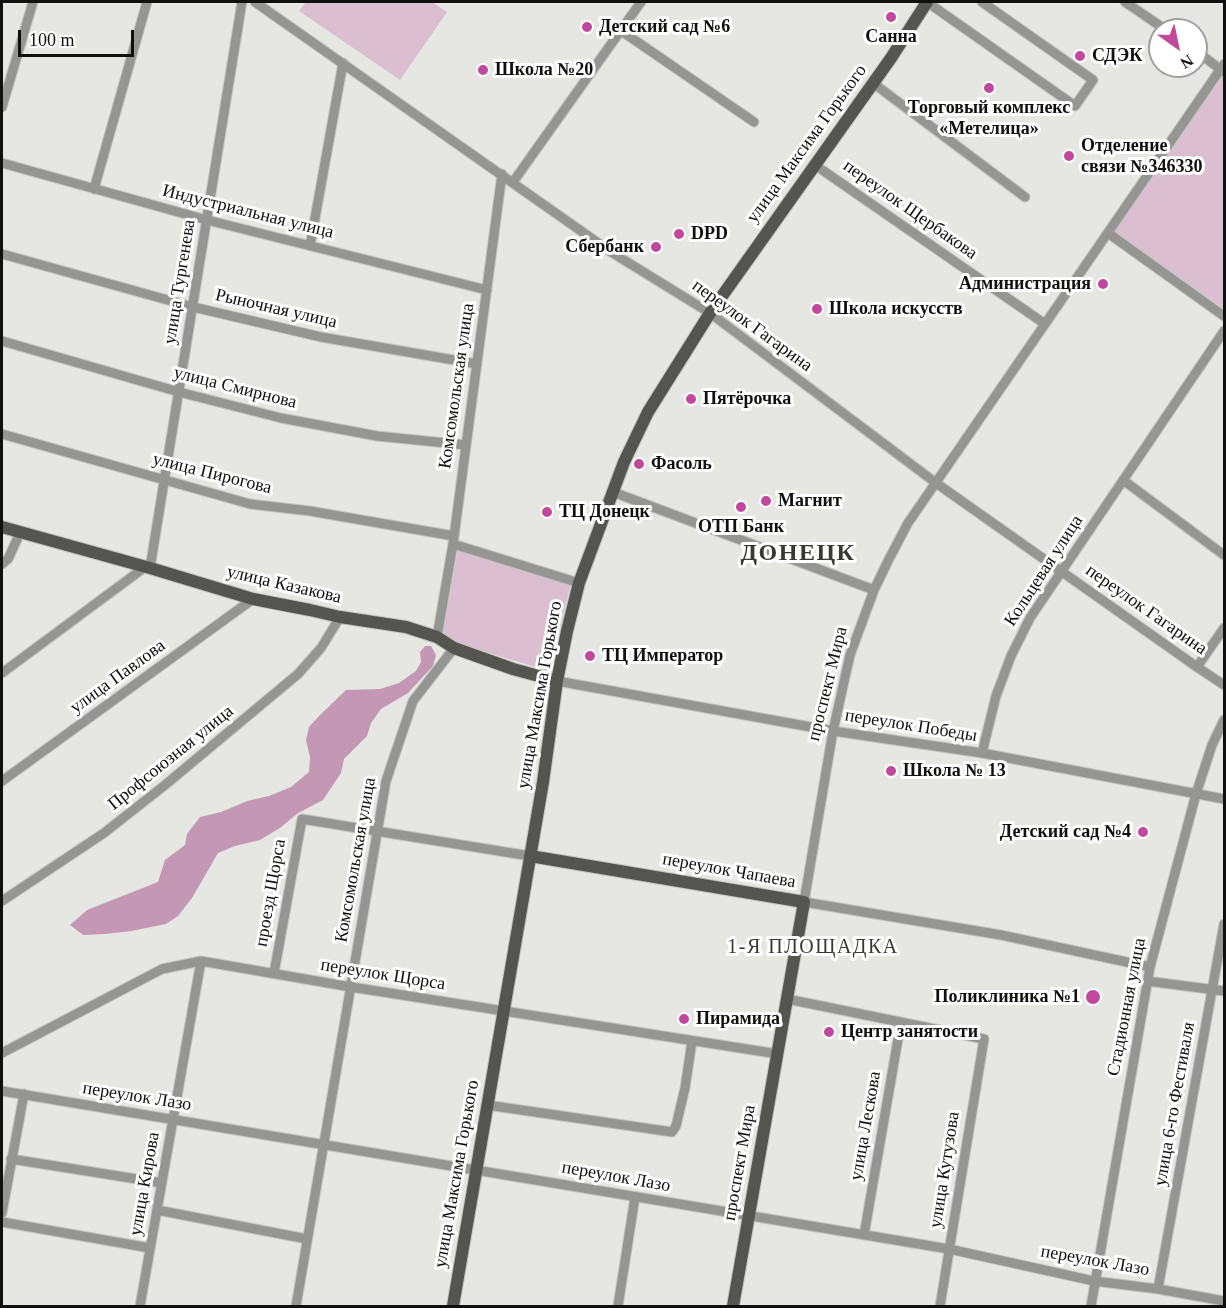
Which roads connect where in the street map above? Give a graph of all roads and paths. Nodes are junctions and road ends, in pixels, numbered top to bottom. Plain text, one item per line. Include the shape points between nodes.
1 (33, 2) edge
2 (147, 2) edge
3 (242, 2) edge
4 (255, 2) edge
5 (641, 2) edge
6 (927, 2) edge
7 (982, 2) edge
8 (1125, 2) edge
9 (1148, 18) edge
10 (620, 30) junction
11 (1208, 59) edge
12 (343, 63) junction
13 (1223, 68) edge
14 (873, 83) junction
15 (2, 107) edge
16 (754, 122) dead end
17 (2, 163) edge
18 (815, 165) junction
19 (502, 174) junction
20 (513, 182) junction
21 (94, 189) junction
22 (1025, 196) dead end
23 (207, 220) junction
24 (1108, 233) junction
25 (310, 246) junction
26 (2, 254) edge
27 (487, 290) junction
28 (193, 308) junction
29 (710, 313) junction
30 (1224, 316) edge
31 (1045, 324) junction
32 (1224, 331) edge
33 (2, 341) edge
34 (477, 364) junction
35 (179, 392) junction
36 (2, 434) edge
37 (466, 445) junction
38 (165, 480) junction
39 (1123, 480) junction
40 (936, 483) junction
41 (613, 492) junction
42 (2, 527) edge
43 (20, 533) junction
44 (453, 540) junction
45 (1224, 555) edge
46 (2, 564) edge
47 (147, 567) junction
48 (1061, 571) junction
49 (579, 583) junction
50 (874, 590) junction
51 (253, 599) junction
52 (340, 617) junction
53 (1224, 628) edge
54 (437, 637) junction
55 (454, 648) junction
56 (1197, 667) junction
57 (2, 673) edge
58 (557, 681) junction
59 (1224, 685) edge
60 (1224, 720) edge
61 (833, 731) junction
62 (982, 753) junction
63 (2, 781) edge
64 (1196, 794) junction
65 (1224, 799) edge
66 (302, 819) joint
67 (377, 831) junction
68 (530, 856) junction
69 (2, 901) edge
70 (804, 902) junction
71 (1224, 924) edge
72 (201, 961) junction
73 (1150, 967) junction
74 (274, 974) junction
75 (1147, 981) junction
76 (351, 987) junction
77 (1213, 989) junction
78 (1224, 991) edge
79 (787, 999) junction
80 (503, 1011) junction
81 (901, 1022) junction
82 (692, 1041) junction
83 (2, 1053) edge
84 (778, 1054) junction
85 (2, 1091) edge
86 (24, 1094) junction
87 (487, 1105) junction
88 (173, 1119) junction
89 (324, 1144) junction
90 (12, 1159) junction
91 (476, 1169) junction
92 (162, 1183) junction
93 (635, 1197) junction
94 (157, 1210) junction
95 (2, 1213) edge
96 (749, 1216) junction
97 (2, 1222) edge
98 (864, 1235) junction
99 (308, 1239) junction
100 (150, 1248) junction
101 (949, 1249) junction
102 (1094, 1281) junction
103 (1158, 1289) junction
104 (1224, 1301) edge
105 (140, 1306) edge
106 (296, 1306) edge
107 (453, 1306) edge
108 (618, 1306) edge
109 (733, 1306) edge
110 (940, 1306) edge
111 (1090, 1306) edge

1 - 15 street
2 - 21 street
3 - 23 street, улица Тургенева
4 - 12 street, переулок Гагарина
5 - 10 street
6 - 7 street via 1075,106 1093,80
6 - 14 main road, улица Максима Горького
8 - 9 street
10 - 16 street
10 - 20 street
11 - 13 street
12 - 19 street, переулок Гагарина
12 - 25 street
13 - 24 street, проспект Мира
14 - 18 main road, улица Максима Горького
14 - 22 street
17 - 21 street, Индустриальная улица
18 - 29 main road, улица Максима Горького
18 - 31 street, переулок Щербакова
19 - 20 street, переулок Гагарина
19 - 27 street, Комсомольская улица
20 - 29 street, переулок Гагарина via 611,252
21 - 23 street, Индустриальная улица
23 - 25 street, Индустриальная улица
23 - 28 street, улица Тургенева
24 - 30 street
24 - 31 street, проспект Мира
25 - 27 street, Индустриальная улица
26 - 28 street, Рыночная улица
27 - 34 street, Комсомольская улица
28 - 34 street, Рыночная улица via 321,337
28 - 35 street, улица Тургенева
29 - 40 street, переулок Гагарина
29 - 41 main road, улица Максима Горького via 648,412
31 - 40 street, проспект Мира
32 - 39 street, Кольцевая улица
33 - 35 street, улица Смирнова
34 - 37 street, Комсомольская улица
35 - 37 street, улица Смирнова via 281,418 377,436
35 - 38 street, улица Тургенева
36 - 38 street, улица Пирогова
37 - 44 street, Комсомольская улица
38 - 44 street, улица Пирогова via 250,504
38 - 47 street, улица Тургенева
39 - 45 street
39 - 48 street, Кольцевая улица
40 - 48 street, переулок Гагарина
40 - 50 street, проспект Мира via 909,523
41 - 49 main road, улица Максима Горького
41 - 50 street
42 - 43 main road, улица Казакова
43 - 46 street
43 - 47 main road, улица Казакова
44 - 49 street, улица Пирогова
44 - 54 street, Комсомольская улица
47 - 51 main road, улица Казакова
47 - 57 street
48 - 56 street, переулок Гагарина
48 - 62 street, Кольцевая улица via 1011,656
49 - 58 main road, улица Максима Горького
50 - 61 street, проспект Мира via 850,655
51 - 52 main road, улица Казакова
51 - 63 street, улица Павлова
52 - 54 main road, улица Казакова via 406,627
52 - 69 street, Профсоюзная улица via 321,648 298,674 104,833
53 - 56 street
54 - 55 main road, улица Казакова
55 - 58 main road, улица Казакова
55 - 67 street, Комсомольская улица via 413,701 386,781
56 - 59 street, переулок Гагарина
58 - 61 street, переулок Победы
58 - 68 main road, улица Максима Горького
60 - 64 street, Стадионная улица
61 - 62 street, переулок Победы
61 - 70 street, проспект Мира
62 - 64 street, переулок Победы
64 - 65 street, переулок Победы
64 - 73 street, Стадионная улица
66 - 67 street, переулок Чапаева
66 - 74 street, проезд Щорса
67 - 68 street, переулок Чапаева
67 - 76 street, Комсомольская улица
68 - 70 main road, переулок Чапаева
68 - 80 main road, улица Максима Горького
70 - 73 street, переулок Чапаева via 1000,935
70 - 79 main road, проспект Мира
71 - 77 street, улица 6-го Фестиваля
72 - 74 street, переулок Щорса
72 - 83 street, переулок Щорса via 162,969
72 - 88 street, улица Кирова
73 - 75 street, Стадионная улица
74 - 76 street, переулок Щорса
75 - 77 street
75 - 102 street, Стадионная улица
76 - 80 street, переулок Щорса
76 - 89 street, Комсомольская улица
77 - 78 street
77 - 103 street, улица 6-го Фестиваля
79 - 81 street
79 - 84 main road, проспект Мира
80 - 82 street, переулок Щорса
80 - 87 main road, улица Максима Горького
81 - 98 street, улица Лескова
81 - 101 street, улица Кутузова via 984,1039
82 - 84 street, переулок Щорса
82 - 87 street via 683,1098 672,1132
84 - 96 main road, проспект Мира
85 - 86 street, переулок Лазо
86 - 88 street, переулок Лазо
86 - 90 street
87 - 91 main road, улица Максима Горького
88 - 89 street, переулок Лазо
88 - 92 street, улица Кирова
89 - 91 street, переулок Лазо
89 - 99 street, Комсомольская улица
90 - 92 street
90 - 95 street
91 - 93 street, переулок Лазо
91 - 107 main road, улица Максима Горького
92 - 94 street, улица Кирова
93 - 96 street, переулок Лазо
93 - 108 street
94 - 99 street
94 - 100 street, улица Кирова
96 - 98 street, переулок Лазо
96 - 109 main road, проспект Мира
97 - 100 street
98 - 101 street, переулок Лазо
99 - 106 street, Комсомольская улица
100 - 105 street, улица Кирова
101 - 102 street, переулок Лазо
101 - 110 street, улица Кутузова
102 - 103 street, переулок Лазо
102 - 111 street, Стадионная улица
103 - 104 street, переулок Лазо

